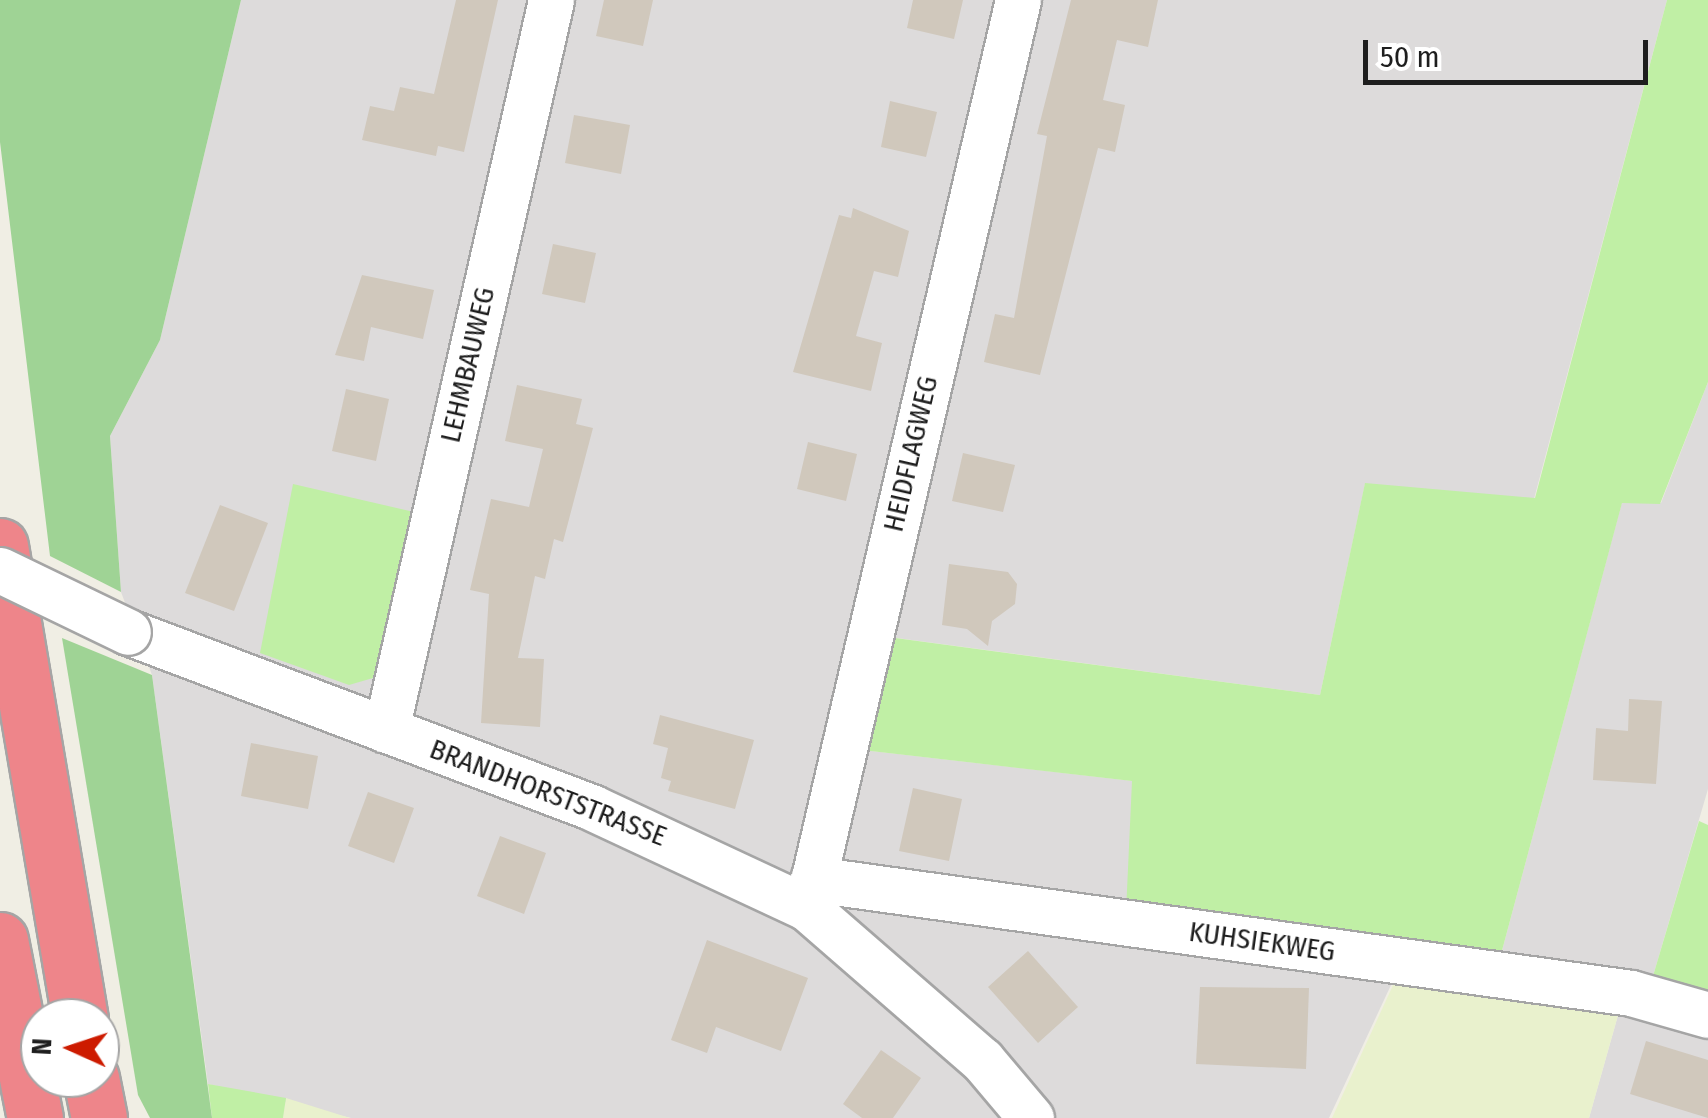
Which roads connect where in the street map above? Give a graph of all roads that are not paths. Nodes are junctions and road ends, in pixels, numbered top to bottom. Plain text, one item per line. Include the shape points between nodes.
1 (551, 0) edge
2 (1018, 0) edge
3 (0, 546) edge
4 (0, 570) edge
5 (386, 730) junction
6 (810, 894) junction
7 (0, 940) edge
8 (77, 998) edge
9 (1708, 1015) edge
10 (35, 1118) edge
11 (1031, 1118) edge

1 - 5 street, LEHMBAUWEG
2 - 6 street, HEIDFLAGWEG
3 - 8 highway
4 - 5 street, BRANDHORSTSTRASSE, bridge via 128,632
5 - 6 street, BRANDHORSTSTRASSE
6 - 9 street, KUHSIEKWEG via 1631,993
6 - 11 street, BRANDHORSTSTRASSE via 982,1060
7 - 10 highway

